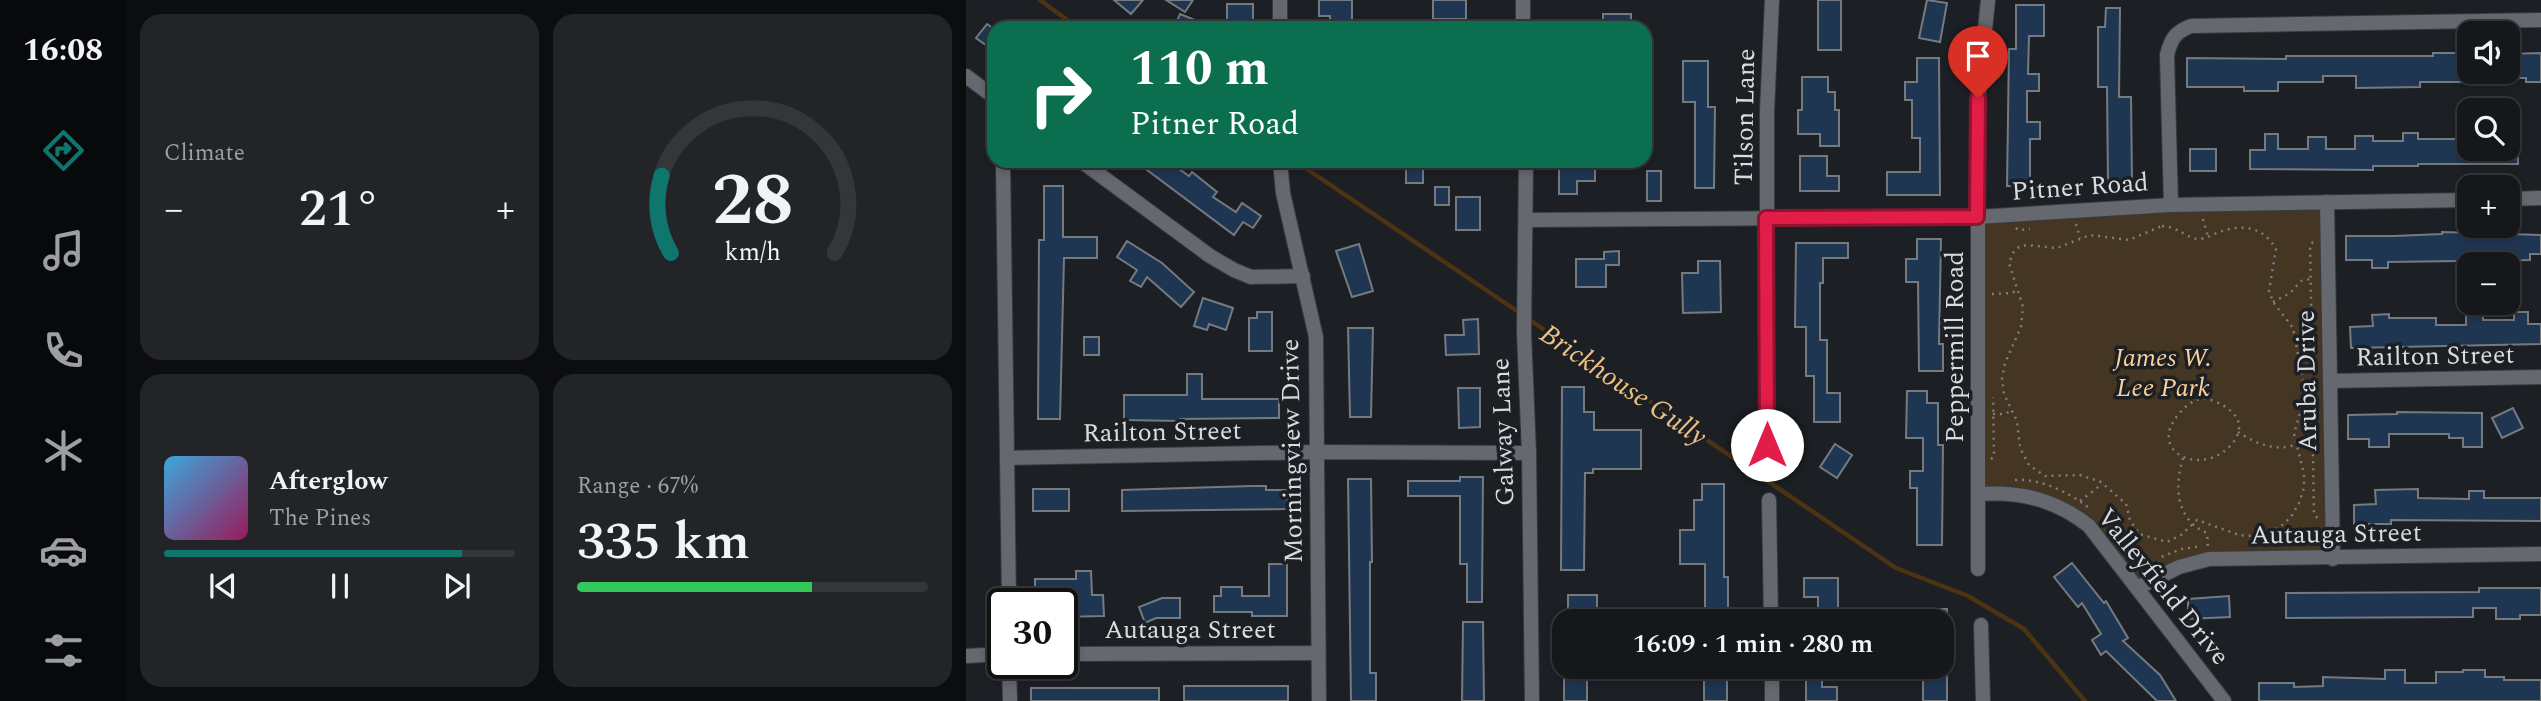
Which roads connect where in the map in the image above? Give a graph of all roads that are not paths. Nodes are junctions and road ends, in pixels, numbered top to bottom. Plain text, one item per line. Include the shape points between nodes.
1 (1280, 0) edge
2 (1523, 0) edge
3 (1772, 0) edge
4 (1988, 0) edge
5 (2541, 20) edge
6 (1280, 21) edge
7 (1524, 21) edge
8 (966, 76) edge
9 (987, 92) edge
10 (1003, 168) edge
11 (1090, 168) edge
12 (1281, 168) edge
13 (1526, 168) edge
14 (2541, 198) edge
15 (2520, 199) edge
16 (2457, 200) edge
17 (2327, 202) junction
18 (2171, 205) junction
19 (1977, 217) junction
20 (1766, 218) junction
21 (1527, 220) junction
22 (1303, 276) junction
23 (2541, 377) edge
24 (2330, 382) junction
25 (1767, 445) dead end
26 (1317, 452) junction
27 (1529, 453) junction
28 (1007, 458) junction
29 (1980, 494) junction
30 (1769, 500) dead end
31 (2541, 554) edge
32 (2333, 559) junction
33 (1978, 569) dead end
34 (1009, 588) edge
35 (2137, 588) junction
36 (1771, 609) edge
37 (1981, 625) dead end
38 (1318, 653) junction
39 (1078, 654) edge
40 (987, 655) edge
41 (966, 656) edge
42 (1009, 679) edge
43 (1772, 679) edge
44 (1010, 701) edge
45 (1319, 701) edge
46 (1532, 701) edge
47 (1772, 701) edge
48 (1983, 701) edge
49 (2224, 701) edge

1 - 6 street
2 - 7 street
3 - 20 street, Tilson Lane
4 - 19 street, Peppermill Road via 1978,98
5 - 18 street via 2191,26 2178,31 2167,55
8 - 9 street
10 - 28 street
11 - 22 street via 1234,270 1251,277
12 - 22 street, Morningview Drive
13 - 21 street, Galway Lane
14 - 15 street
16 - 17 street, Pitner Road
17 - 18 street, Pitner Road
17 - 24 street, Aruba Drive
18 - 19 street, Pitner Road
19 - 20 street, Pitner Road
19 - 29 street, Peppermill Road
20 - 21 street, Pitner Road
20 - 25 street, Tilson Lane
21 - 27 street, Galway Lane via 1524,333
22 - 26 street, Morningview Drive via 1316,337
23 - 24 street, Railton Street
24 - 32 street, Aruba Drive
26 - 27 street, Railton Street
26 - 28 street, Railton Street
26 - 38 street, Morningview Drive
27 - 46 street, Galway Lane
28 - 34 street
29 - 33 street, Peppermill Road
29 - 35 street, Valleyfield Drive via 2044,499 2074,514 2089,526
30 - 36 street
31 - 32 street, Autauga Street
32 - 35 street, Autauga Street via 2209,552
35 - 49 street, Valleyfield Drive
37 - 48 street
38 - 39 street, Autauga Street
38 - 45 street, Morningview Drive
40 - 41 street
42 - 44 street
43 - 47 street

